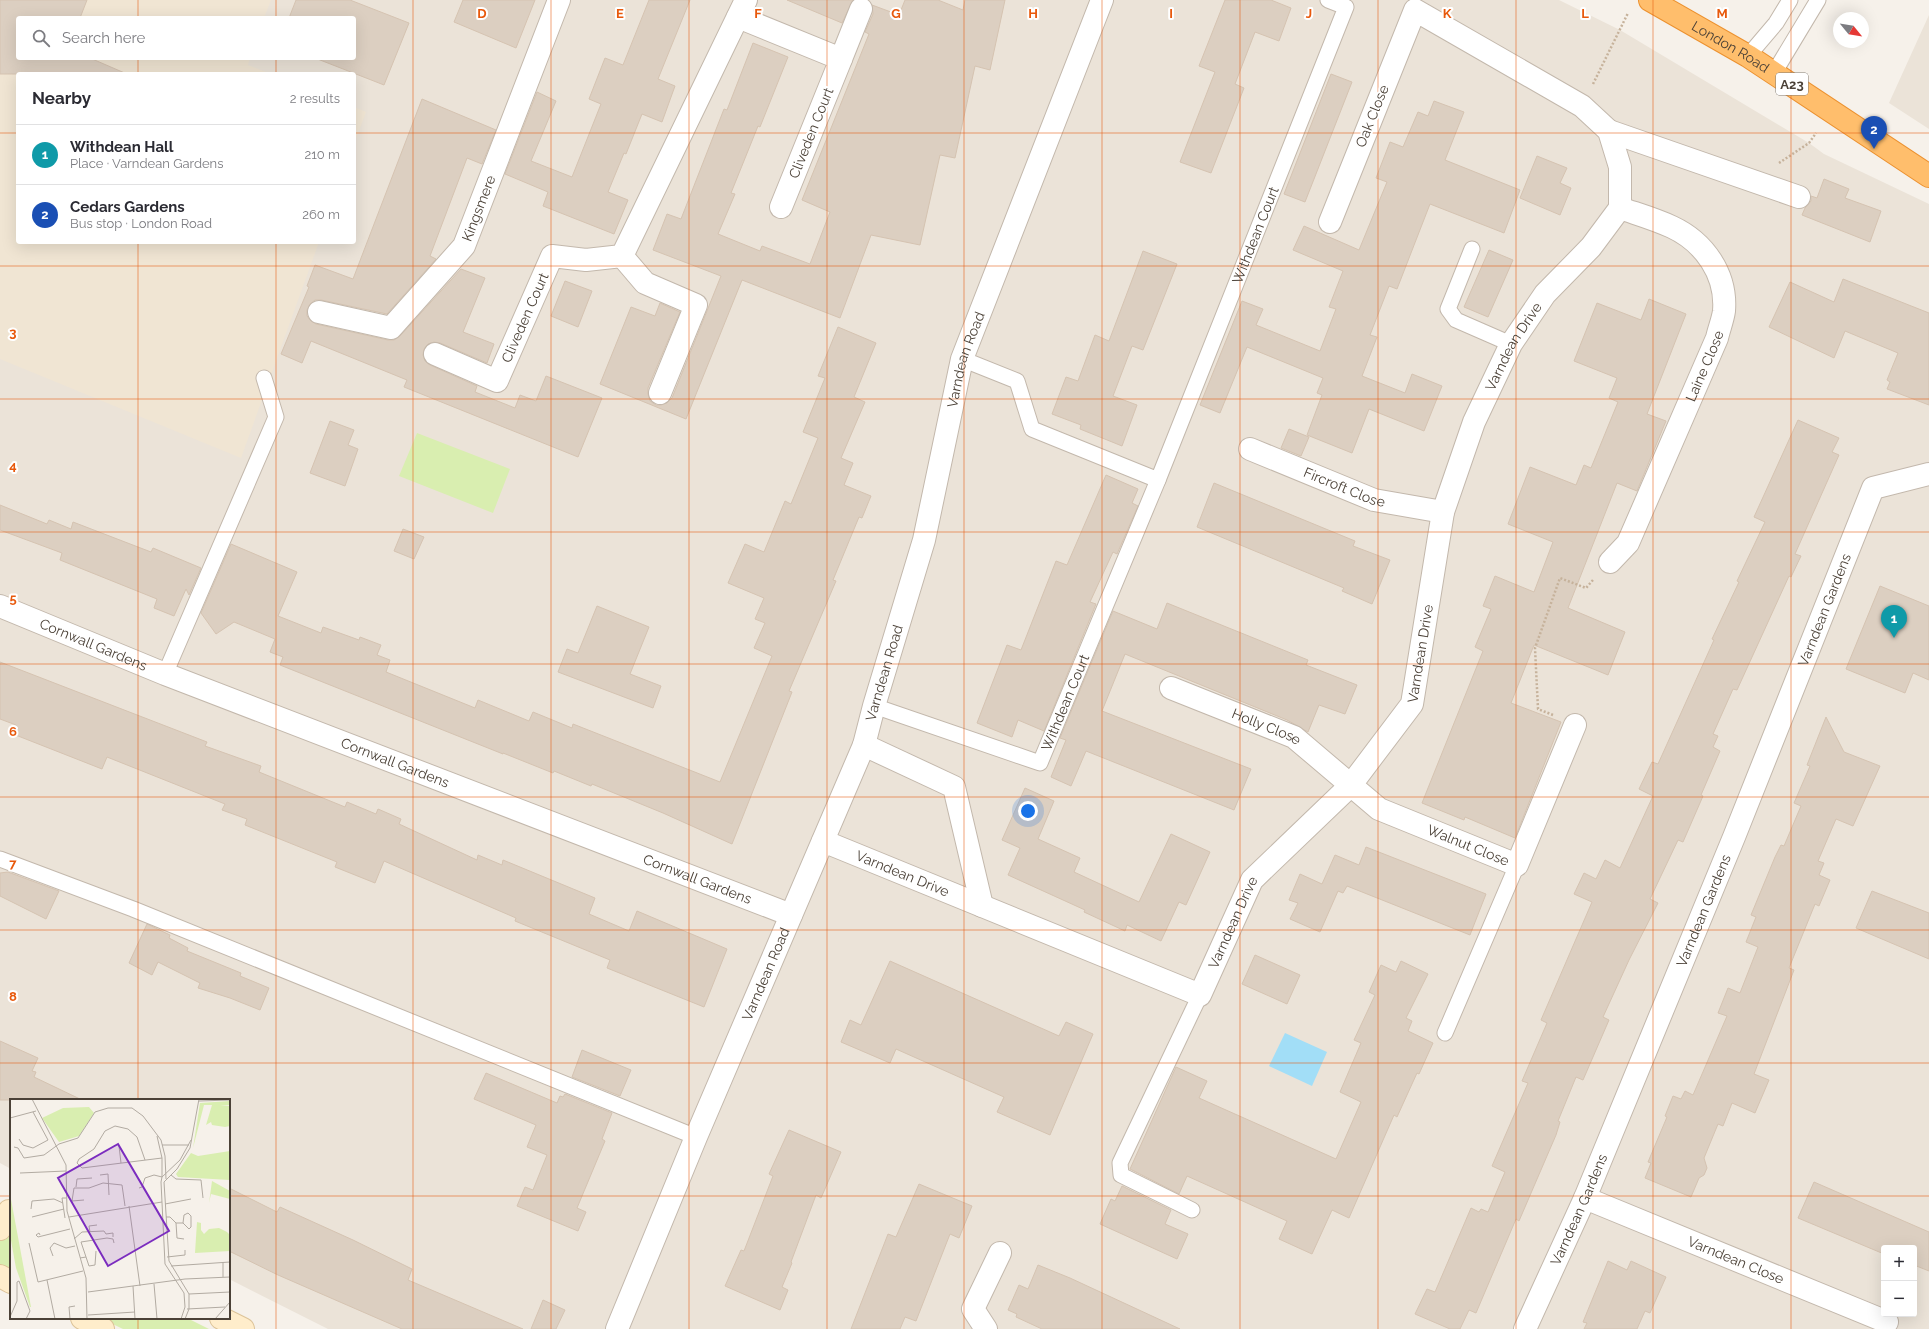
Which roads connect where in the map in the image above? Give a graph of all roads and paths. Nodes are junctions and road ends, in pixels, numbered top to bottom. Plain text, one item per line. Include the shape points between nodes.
1 (559, 0) edge
2 (1102, 0) edge
3 (1328, 0) edge
4 (1650, 0) edge
5 (1790, 0) edge
6 (1818, 0) edge
7 (742, 9) edge
8 (861, 9) dead end
9 (1629, 12) dead end
10 (1748, 56) junction
11 (841, 59) junction
12 (1774, 73) junction
13 (1582, 106) junction
14 (1609, 131) junction
15 (1809, 144) dead end
16 (1929, 176) edge
17 (1770, 186) junction
18 (1799, 197) dead end
19 (781, 207) dead end
20 (1620, 208) junction
21 (1330, 222) dead end
22 (1472, 249) dead end
23 (622, 256) junction
24 (319, 312) dead end
25 (1511, 344) junction
26 (435, 354) dead end
27 (962, 358) junction
28 (264, 378) dead end
29 (660, 393) dead end
30 (1250, 449) dead end
31 (1929, 474) edge
32 (1158, 480) junction
33 (1443, 512) junction
34 (1610, 562) joint
35 (0, 606) edge
36 (165, 674) junction
37 (1171, 688) dead end
38 (874, 706) junction
39 (1575, 725) joint
40 (864, 745) junction
41 (1350, 786) junction
42 (823, 841) junction
43 (0, 859) edge
44 (1517, 865) junction
45 (982, 906) junction
46 (791, 915) junction
47 (1200, 995) junction
48 (1445, 1033) dead end
49 (696, 1137) junction
50 (1585, 1198) junction
51 (1192, 1210) dead end
52 (1000, 1253) dead end
53 (0, 1276) edge
54 (10, 1281) edge
55 (84, 1319) edge
56 (223, 1319) edge
57 (1887, 1322) dead end
58 (103, 1329) edge
59 (243, 1329) edge
60 (617, 1329) edge
61 (986, 1329) edge
62 (1526, 1329) edge

1 - 24 street, Kingsmere via 464,246 391,328
2 - 27 street, Varndean Road
3 - 32 lane, Withdean Court via 1346,7
4 - 10 highway, London Road / A23
5 - 10 lane via 1776,23
6 - 12 lane
7 - 11 street
7 - 23 street
8 - 11 street, Cliveden Court
9 - 13 path
10 - 12 highway, London Road / A23
11 - 19 street, Cliveden Court
12 - 16 highway, London Road / A23
13 - 14 street
13 - 21 street, Oak Close via 1415,10
14 - 17 street
14 - 20 street via 1620,167
15 - 17 path via 1779,163
17 - 18 street
20 - 25 street, Varndean Drive via 1591,247 1545,294
20 - 34 street, Laine Close via 1672,227 1697,243 1715,266 1723,288 1724,311 1717,338 1628,542
22 - 25 lane via 1448,309 1456,320
23 - 26 street, Cliveden Court via 586,260 552,256 497,381
23 - 29 street via 645,283 696,305
25 - 33 street, Varndean Drive via 1474,422
27 - 32 lane via 1017,381 1032,429
27 - 38 street, Varndean Road via 924,540
28 - 36 lane via 276,417
30 - 33 street, Fircroft Close via 1374,500
31 - 50 street, Varndean Gardens via 1874,488
32 - 38 lane, Withdean Court via 1040,763
33 - 41 street, Varndean Drive via 1412,704
34 - 39 path via 1586,588 1560,578 1535,648 1538,709
35 - 36 street, Cornwall Gardens
36 - 46 street, Cornwall Gardens
37 - 41 street, Holly Close via 1294,737
38 - 40 street, Varndean Road
39 - 44 street, Walnut Close
40 - 42 street, Varndean Road
40 - 45 street via 954,787
41 - 44 street, Walnut Close via 1379,809
41 - 47 street, Varndean Drive via 1252,880
42 - 45 street, Varndean Drive
42 - 46 street, Varndean Road
43 - 49 lane via 133,909
44 - 48 lane
45 - 47 street, Varndean Drive
46 - 49 street, Varndean Road
47 - 51 lane via 1120,1163 1121,1175
49 - 60 street, Varndean Road
50 - 57 street, Varndean Close
50 - 62 street, Varndean Gardens
52 - 61 street via 973,1309
53 - 54 street
55 - 58 street
56 - 59 street

